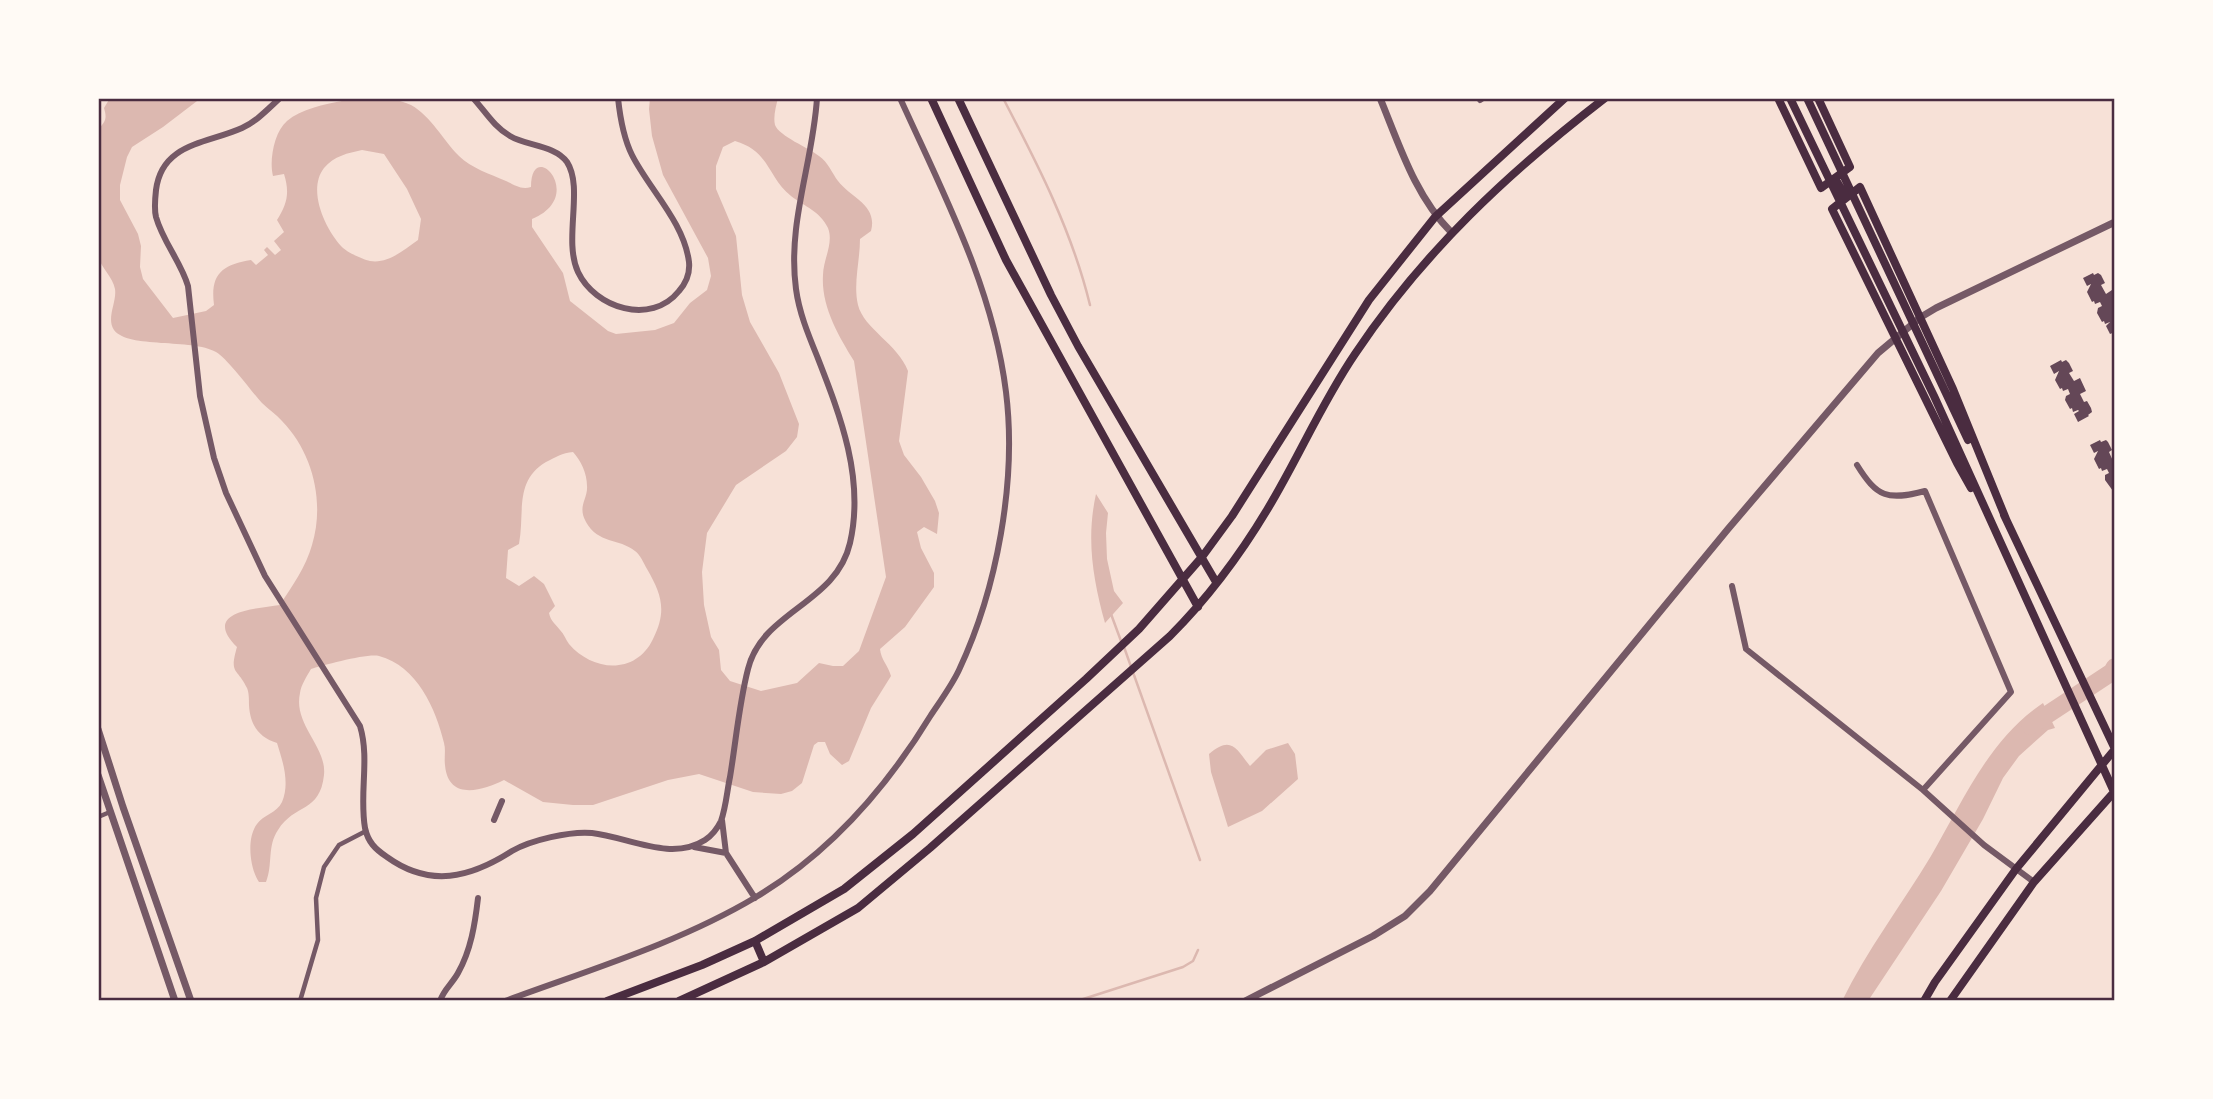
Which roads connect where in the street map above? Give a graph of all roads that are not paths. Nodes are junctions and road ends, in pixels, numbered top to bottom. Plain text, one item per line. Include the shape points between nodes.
1 (280, 98) edge
2 (473, 98) edge
3 (618, 98) edge
4 (817, 98) edge
5 (900, 98) edge
6 (932, 98) edge
7 (958, 98) edge
8 (1380, 98) edge
9 (1565, 98) edge
10 (1605, 98) edge
11 (1778, 98) edge
12 (1790, 98) edge
13 (1807, 98) edge
14 (1818, 98) edge
15 (1835, 178) junction
16 (1846, 198) junction
17 (1435, 217) junction
18 (2115, 222) edge
19 (1451, 232) junction
20 (1921, 317) junction
21 (1895, 337) junction
22 (1857, 465) dead end
23 (2006, 519) junction
24 (1995, 530) junction
25 (1202, 557) junction
26 (1184, 581) junction
27 (1216, 582) junction
28 (1732, 586) dead end
29 (1198, 607) junction
30 (98, 729) edge
31 (2115, 749) edge
32 (2103, 765) junction
33 (98, 775) edge
34 (1923, 790) junction
35 (2115, 792) edge
36 (502, 801) dead end
37 (111, 812) junction
38 (98, 817) edge
39 (722, 818) junction
40 (494, 820) dead end
41 (366, 831) junction
42 (689, 847) junction
43 (726, 853) junction
44 (2016, 869) junction
45 (2034, 882) junction
46 (478, 898) dead end
47 (755, 898) junction
48 (755, 942) junction
49 (764, 962) junction
50 (175, 1001) edge
51 (191, 1001) edge
52 (300, 1001) edge
53 (440, 1001) edge
54 (505, 1001) edge
55 (607, 1001) edge
56 (679, 1001) edge
57 (1245, 1001) edge
58 (1924, 1001) edge
59 (1950, 1001) edge

1 - 41 street via 243,128 186,148 167,160 160,169 156,216 184,271 200,396 218,470 242,532 356,719 365,742
2 - 3 street via 512,138 566,160 572,177 573,257 582,281 606,302 646,309 668,303 677,294 687,276 688,260 678,230 630,152
4 - 39 street via 813,143 798,207 796,289 850,450 853,520 849,546 827,586 759,641 748,667
5 - 47 street via 968,248 996,337 1010,438 998,549 976,629 958,672 892,775 833,838
6 - 26 main road via 1006,260
7 - 25 main road via 1078,345
8 - 17 street
9 - 17 main road
10 - 19 main road via 1535,154
11 - 15 main road via 1821,188
12 - 24 main road
13 - 23 main road
14 - 15 main road via 1850,167
15 - 16 main road
16 - 20 main road via 1860,187
16 - 21 main road via 1832,209
17 - 19 street
17 - 25 main road via 1370,300
18 - 20 street
19 - 27 main road via 1354,355 1267,510
20 - 21 street
20 - 23 main road
21 - 24 main road via 1956,464
21 - 57 street via 1728,529 1422,899 1373,936
22 - 34 street via 1870,485 1884,495 1904,497 1925,491 2011,692
23 - 31 main road
24 - 32 main road
25 - 26 main road
25 - 27 main road
26 - 29 main road
26 - 48 main road via 1139,629 913,834 844,889
27 - 29 main road
28 - 34 street via 1746,649
29 - 49 main road via 1120,682 858,908
30 - 51 street
31 - 32 main road
32 - 35 main road
32 - 44 main road
33 - 37 street
34 - 44 street
35 - 45 main road
36 - 40 street
37 - 38 street
37 - 50 street
39 - 42 street via 710,836
39 - 43 street
41 - 42 street via 370,843 390,859 429,876 477,870 517,848 565,834 592,833 659,848
41 - 52 street via 339,845 324,867 316,898 317,940
42 - 43 street
43 - 47 street
44 - 45 street
44 - 58 main road
45 - 59 main road
46 - 53 street via 471,942
47 - 54 street via 641,950
48 - 49 main road
48 - 55 main road
49 - 56 main road

